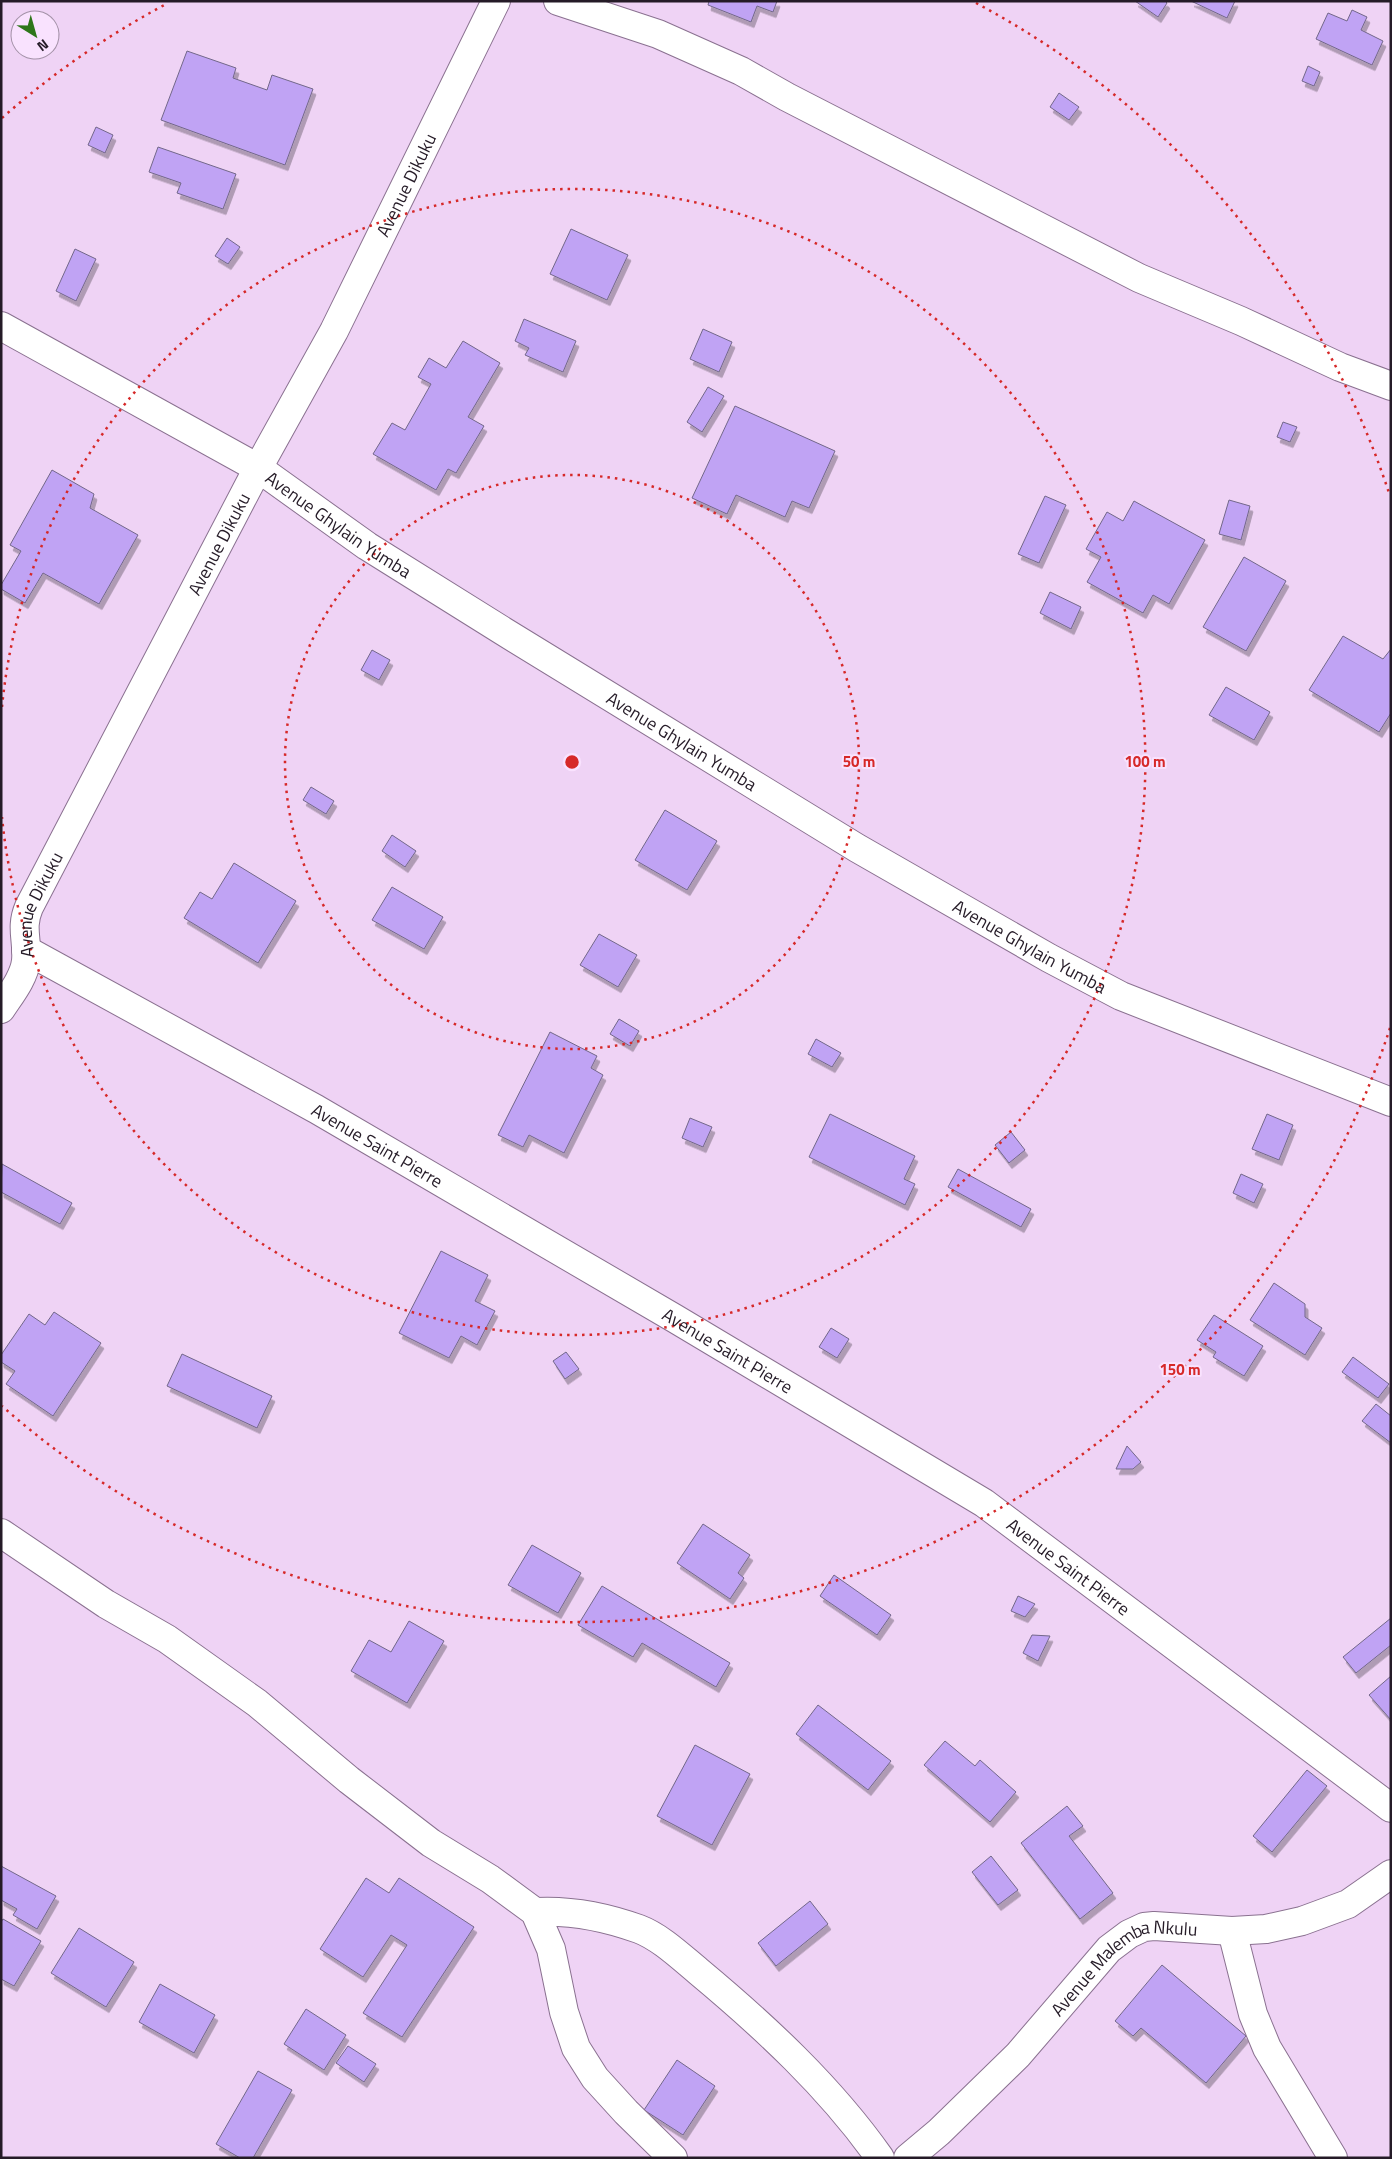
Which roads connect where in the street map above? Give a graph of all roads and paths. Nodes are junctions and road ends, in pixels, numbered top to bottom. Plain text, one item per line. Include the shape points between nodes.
1 (496, 1) edge
2 (558, 1) edge
3 (1, 326) edge
4 (1391, 386) edge
5 (258, 468) junction
6 (17, 931) edge
7 (1, 1010) edge
8 (1391, 1102) edge
9 (1, 1533) edge
10 (1391, 1808) edge
11 (1391, 1874) edge
12 (535, 1912) junction
13 (1232, 1931) junction
14 (673, 2158) edge
15 (880, 2158) edge
16 (908, 2158) edge
17 (1333, 2158) edge

1 - 5 street, Avenue Dikuku via 334,331
2 - 4 street via 658,34 732,67 1139,278
3 - 5 street, Avenue Ghylain Yumba
5 - 6 street, Avenue Dikuku
5 - 8 street, Avenue Ghylain Yumba via 367,546 512,636 857,848 1049,958 1121,996
6 - 7 street, Avenue Dikuku via 26,962
6 - 10 street, Avenue Saint Pierre via 984,1503
9 - 12 street via 106,1604 167,1639 257,1703 431,1843 490,1879
11 - 13 street, Avenue Malemba Nkulu via 1348,1904 1323,1915 1266,1929
12 - 14 street via 551,1950 564,2012 576,2048 595,2078
12 - 15 street via 582,1914 640,1929 670,1948 750,2014 820,2085
13 - 16 street, Avenue Malemba Nkulu via 1165,1925 1144,1927 1122,1939 1095,1963 1018,2055
13 - 17 street via 1253,2014 1267,2048

